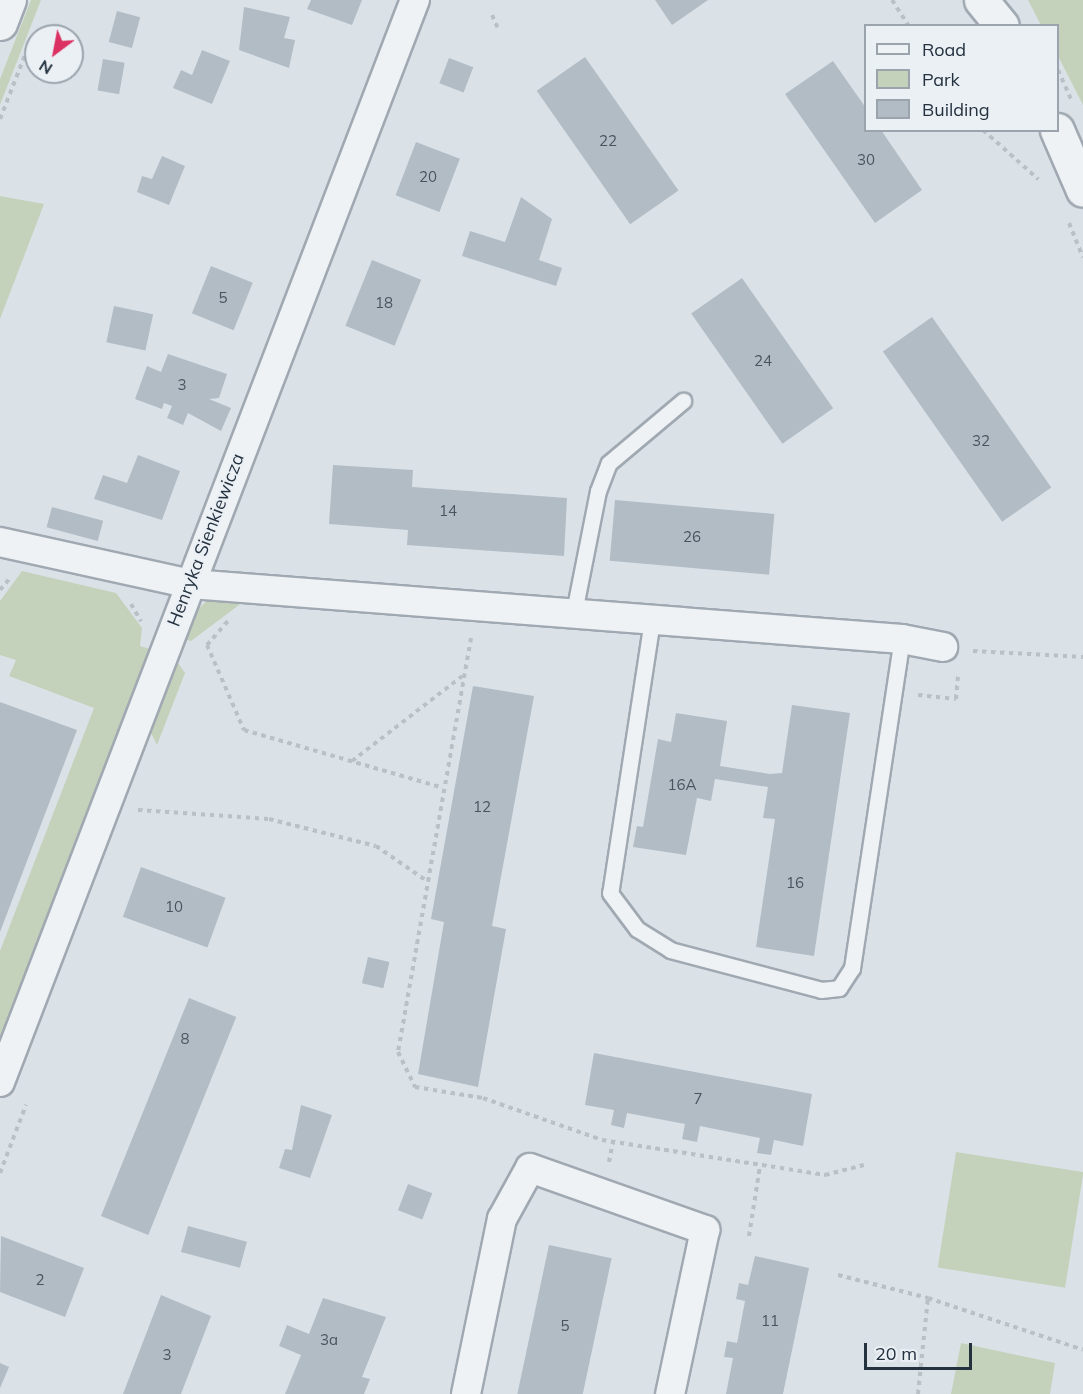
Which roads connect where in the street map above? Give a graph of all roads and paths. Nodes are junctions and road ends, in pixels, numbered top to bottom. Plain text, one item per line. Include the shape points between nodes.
1 (9, 0) edge
2 (415, 0) edge
3 (891, 0) edge
4 (981, 0) edge
5 (997, 0) edge
6 (492, 15) dead end
7 (0, 23) edge
8 (908, 24) edge
9 (1000, 24) edge
10 (1009, 24) edge
11 (499, 31) dead end
12 (24, 56) edge
13 (0, 119) edge
14 (984, 132) edge
15 (1057, 132) edge
16 (1049, 187) dead end
17 (1074, 202) edge
18 (1083, 257) edge
19 (683, 401) dead end
20 (0, 542) edge
21 (191, 584) junction
22 (125, 596) dead end
23 (239, 612) dead end
24 (574, 612) junction
25 (652, 620) junction
26 (144, 626) dead end
27 (473, 626) dead end
28 (902, 639) junction
29 (207, 645) junction
30 (956, 649) joint
31 (201, 650) dead end
32 (1083, 657) edge
33 (466, 673) junction
34 (351, 761) junction
35 (443, 788) junction
36 (138, 810) dead end
37 (427, 881) junction
38 (0, 1082) edge
39 (864, 1165) dead end
40 (760, 1166) junction
41 (749, 1236) dead end
42 (838, 1275) dead end
43 (927, 1298) junction
44 (1083, 1350) edge
45 (465, 1394) edge
46 (670, 1394) edge
47 (918, 1394) edge

1 - 7 street
2 - 21 street, Henryka Sienkiewicza
3 - 8 path
4 - 9 street
5 - 10 street
6 - 11 path
12 - 13 path
14 - 16 path via 993,145
15 - 17 street
17 - 18 path
19 - 24 lane via 609,463 598,491
20 - 21 street
21 - 24 street
21 - 38 street, Henryka Sienkiewicza
22 - 26 path
23 - 29 path
24 - 25 street
25 - 28 street
25 - 28 lane via 610,893 637,929 670,950 821,990 839,988 852,968
27 - 33 path
28 - 30 street
29 - 31 path
29 - 34 path via 244,730
30 - 32 path
33 - 34 path
33 - 35 path
34 - 35 path
35 - 37 path
36 - 37 path via 268,819 376,846
37 - 40 path via 398,1052 415,1087 483,1098 602,1140
39 - 40 path via 825,1175
40 - 41 path
42 - 43 path
43 - 44 path
43 - 47 path
45 - 46 street via 502,1219 530,1168 705,1230

